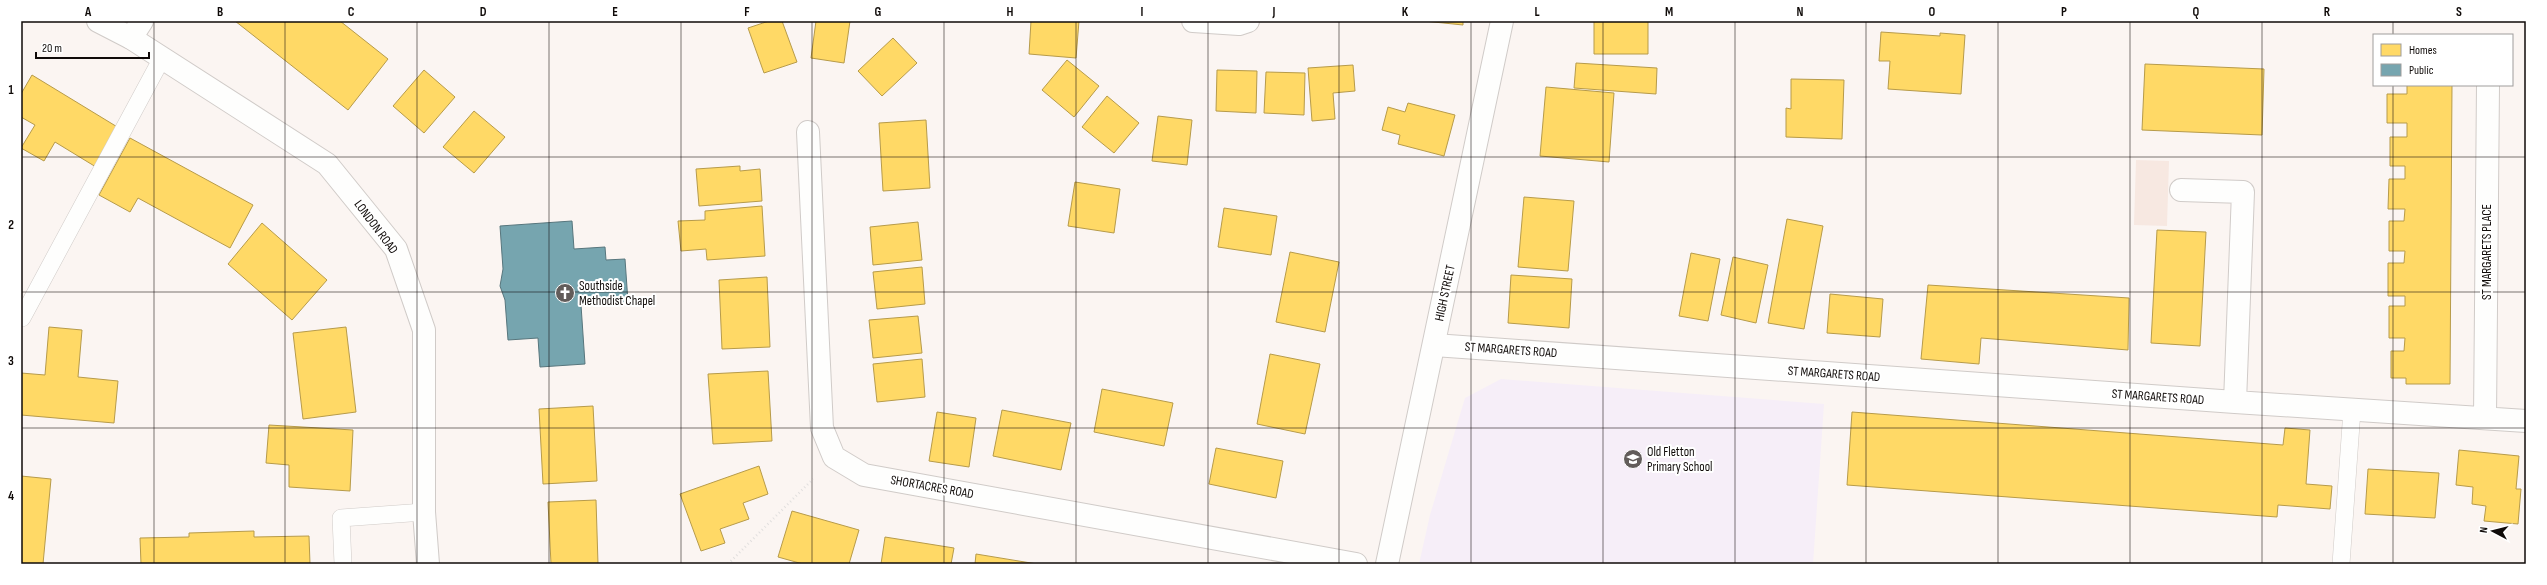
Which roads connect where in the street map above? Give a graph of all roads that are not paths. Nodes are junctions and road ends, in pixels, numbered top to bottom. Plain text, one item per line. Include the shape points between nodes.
1 (98, 21) edge
2 (1193, 21) edge
3 (1248, 21) edge
4 (1502, 21) edge
5 (137, 29) edge
6 (162, 58) junction
7 (2488, 86) edge
8 (808, 132) dead end
9 (2181, 190) dead end
10 (22, 318) edge
11 (1434, 345) junction
12 (2235, 402) junction
13 (2352, 410) junction
14 (2485, 418) junction
15 (2526, 421) edge
16 (424, 512) junction
17 (343, 564) edge
18 (428, 564) edge
19 (1356, 564) edge
20 (1387, 564) edge
21 (2341, 564) edge

1 - 5 street, LONDON ROAD
2 - 3 street via 1239,24
4 - 11 street, HIGH STREET
5 - 6 street, LONDON ROAD
6 - 10 lane
6 - 16 street, LONDON ROAD via 327,164 396,249 424,330
7 - 14 street, ST MARGARETS PLACE
8 - 19 street, SHORTACRES ROAD via 822,428 834,457 864,475
9 - 12 street via 2243,192
11 - 12 street, ST MARGARETS ROAD
11 - 20 street, HIGH STREET
12 - 13 street, ST MARGARETS ROAD
13 - 14 street, ST MARGARETS ROAD
13 - 21 lane
14 - 15 street, ST MARGARETS ROAD
16 - 17 lane via 341,518
16 - 18 street, LONDON ROAD

